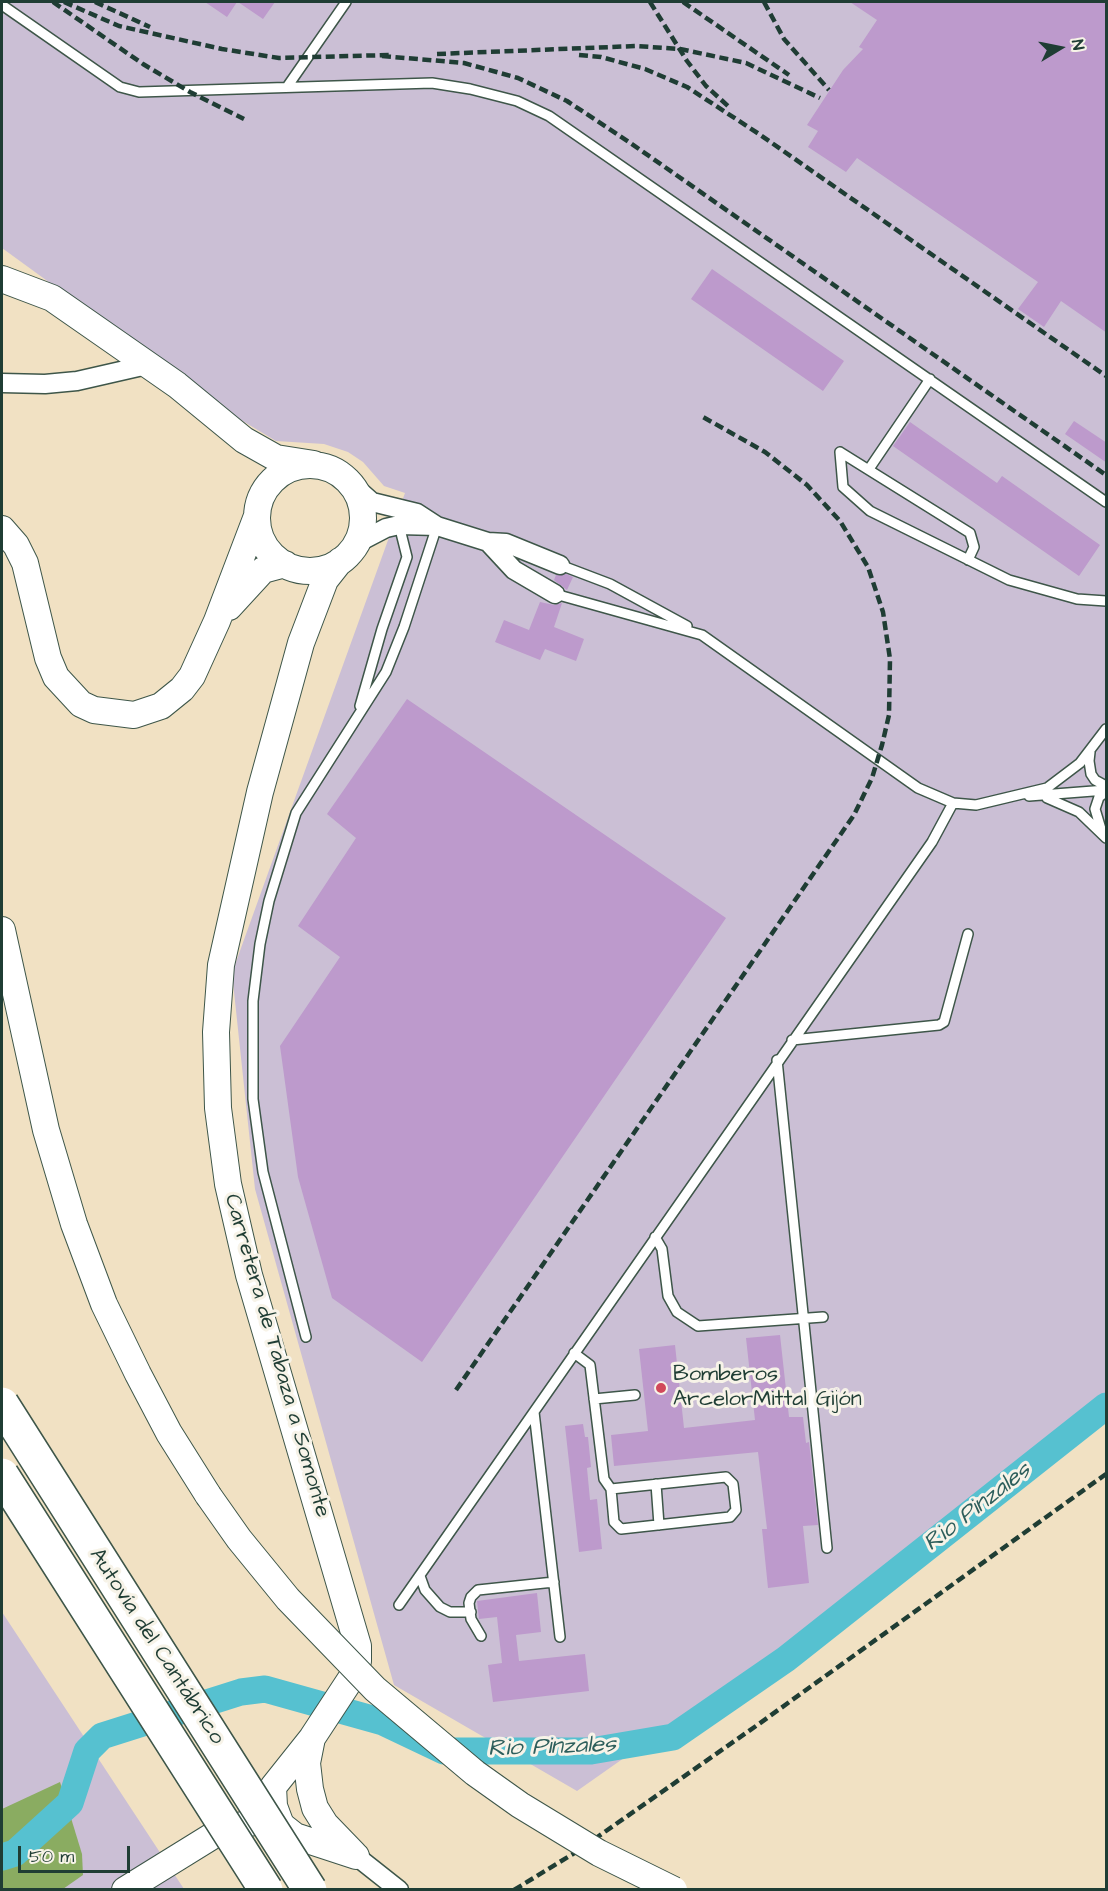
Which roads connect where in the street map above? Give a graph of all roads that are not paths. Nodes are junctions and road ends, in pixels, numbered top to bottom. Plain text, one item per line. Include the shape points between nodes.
1 (346, 2) edge
2 (2, 5) edge
3 (287, 87) junction
4 (2, 279) edge
5 (147, 364) junction
6 (930, 379) junction
7 (2, 383) edge
8 (244, 440) junction
9 (314, 464) junction
10 (869, 469) junction
11 (345, 478) junction
12 (1107, 502) edge
13 (258, 508) junction
14 (399, 525) junction
15 (438, 526) junction
16 (2, 529) edge
17 (488, 542) junction
18 (345, 556) junction
19 (968, 560) junction
20 (560, 565) joint
21 (288, 566) junction
22 (555, 594) joint
23 (1107, 601) edge
24 (217, 621) junction
25 (702, 635) junction
26 (301, 643) junction
27 (356, 718) junction
28 (1107, 729) edge
29 (1091, 750) junction
30 (1107, 789) edge
31 (1020, 796) junction
32 (1040, 797) junction
33 (953, 804) junction
34 (1106, 837) edge
35 (2, 930) edge
36 (968, 934) dead end
37 (792, 1040) junction
38 (777, 1060) junction
39 (655, 1237) junction
40 (823, 1317) dead end
41 (804, 1318) junction
42 (306, 1337) dead end
43 (574, 1353) junction
44 (635, 1395) dead end
45 (594, 1399) junction
46 (2, 1404) edge
47 (534, 1412) junction
48 (2, 1475) edge
49 (656, 1484) junction
50 (611, 1489) junction
51 (659, 1525) junction
52 (826, 1548) dead end
53 (420, 1576) junction
54 (554, 1582) junction
55 (399, 1605) dead end
56 (471, 1612) junction
57 (481, 1636) dead end
58 (560, 1637) dead end
59 (313, 1736) junction
60 (273, 1787) junction
61 (310, 1789) junction
62 (288, 1831) junction
63 (222, 1839) junction
64 (348, 1848) junction
65 (125, 1887) edge
66 (266, 1890) edge
67 (310, 1890) edge
68 (399, 1890) edge
69 (674, 1890) edge

1 - 3 lane
2 - 3 lane via 120,87 139,92 190,92
3 - 6 lane via 432,83 518,101 549,116
4 - 5 street via 52,298
5 - 7 street via 76,381
5 - 8 street
6 - 10 lane
6 - 12 lane
8 - 9 street via 276,458
8 - 13 street via 260,472
9 - 11 street
9 - 13 street via 280,473 268,485
10 - 19 lane via 970,533 974,547
10 - 19 lane via 840,452 843,487 854,500 870,512
11 - 15 street via 372,502 417,513
11 - 18 street via 362,508 362,526
13 - 21 street via 259,532 265,547 276,560
13 - 24 street
14 - 15 street
14 - 18 street via 374,533
14 - 27 lane via 407,557
15 - 17 street
15 - 27 lane via 386,672
16 - 24 street via 25,563 56,677 81,704 94,710 134,715 173,698 192,676
17 - 20 street via 506,543
17 - 22 street via 514,570
18 - 21 street via 316,571
18 - 26 street, Carretera de Tabaza a Somonte via 325,580
19 - 23 lane via 1009,580 1077,599
20 - 25 lane via 610,584
21 - 24 street via 263,570
21 - 26 street, Carretera de Tabaza a Somonte via 301,582 307,602
22 - 25 lane
25 - 33 lane via 918,788
26 - 59 street, Carretera de Tabaza a Somonte via 260,792 221,964 216,1032 218,1098 228,1184 249,1275 356,1633 358,1661 354,1674
27 - 42 lane via 296,813 269,901 253,1001 253,1099 263,1172
28 - 29 lane
29 - 30 lane via 1091,774
29 - 31 lane via 1057,782
30 - 32 lane
30 - 34 lane via 1095,809
31 - 32 lane
31 - 33 lane via 976,805
32 - 34 lane via 1079,812
33 - 37 lane via 932,842
35 - 69 street, bridge via 46,1130 74,1224 104,1304 138,1374 208,1495 288,1599 375,1689 475,1773 520,1804 599,1853
36 - 37 lane via 945,1022
37 - 38 lane
38 - 39 lane
38 - 41 lane
39 - 41 lane via 662,1249 668,1296 677,1312 698,1326
39 - 43 lane
40 - 41 lane
41 - 52 lane
43 - 45 lane via 590,1365
43 - 47 lane
44 - 45 lane
45 - 50 lane via 604,1479
46 - 67 highway, Autovía del Cantábrico, bridge
47 - 53 lane
47 - 54 lane
48 - 66 highway, Autovía del Cantábrico, bridge
49 - 50 lane
49 - 51 lane
49 - 51 lane via 726,1478 733,1484 735,1510 730,1517
50 - 51 lane via 614,1522 621,1529
53 - 55 lane
53 - 56 lane via 425,1590 440,1607 450,1612
54 - 56 lane via 478,1590 471,1597
54 - 58 lane
56 - 57 lane
59 - 60 street, Carretera de Tabaza a Somonte
59 - 61 street, Carretera de Tabaza a Somonte via 307,1763
60 - 62 street via 274,1806
60 - 63 street, Carretera de Tabaza a Somonte
61 - 62 street
61 - 64 street, Carretera de Tabaza a Somonte via 325,1824
62 - 63 street
62 - 64 street
63 - 65 street
64 - 68 street

